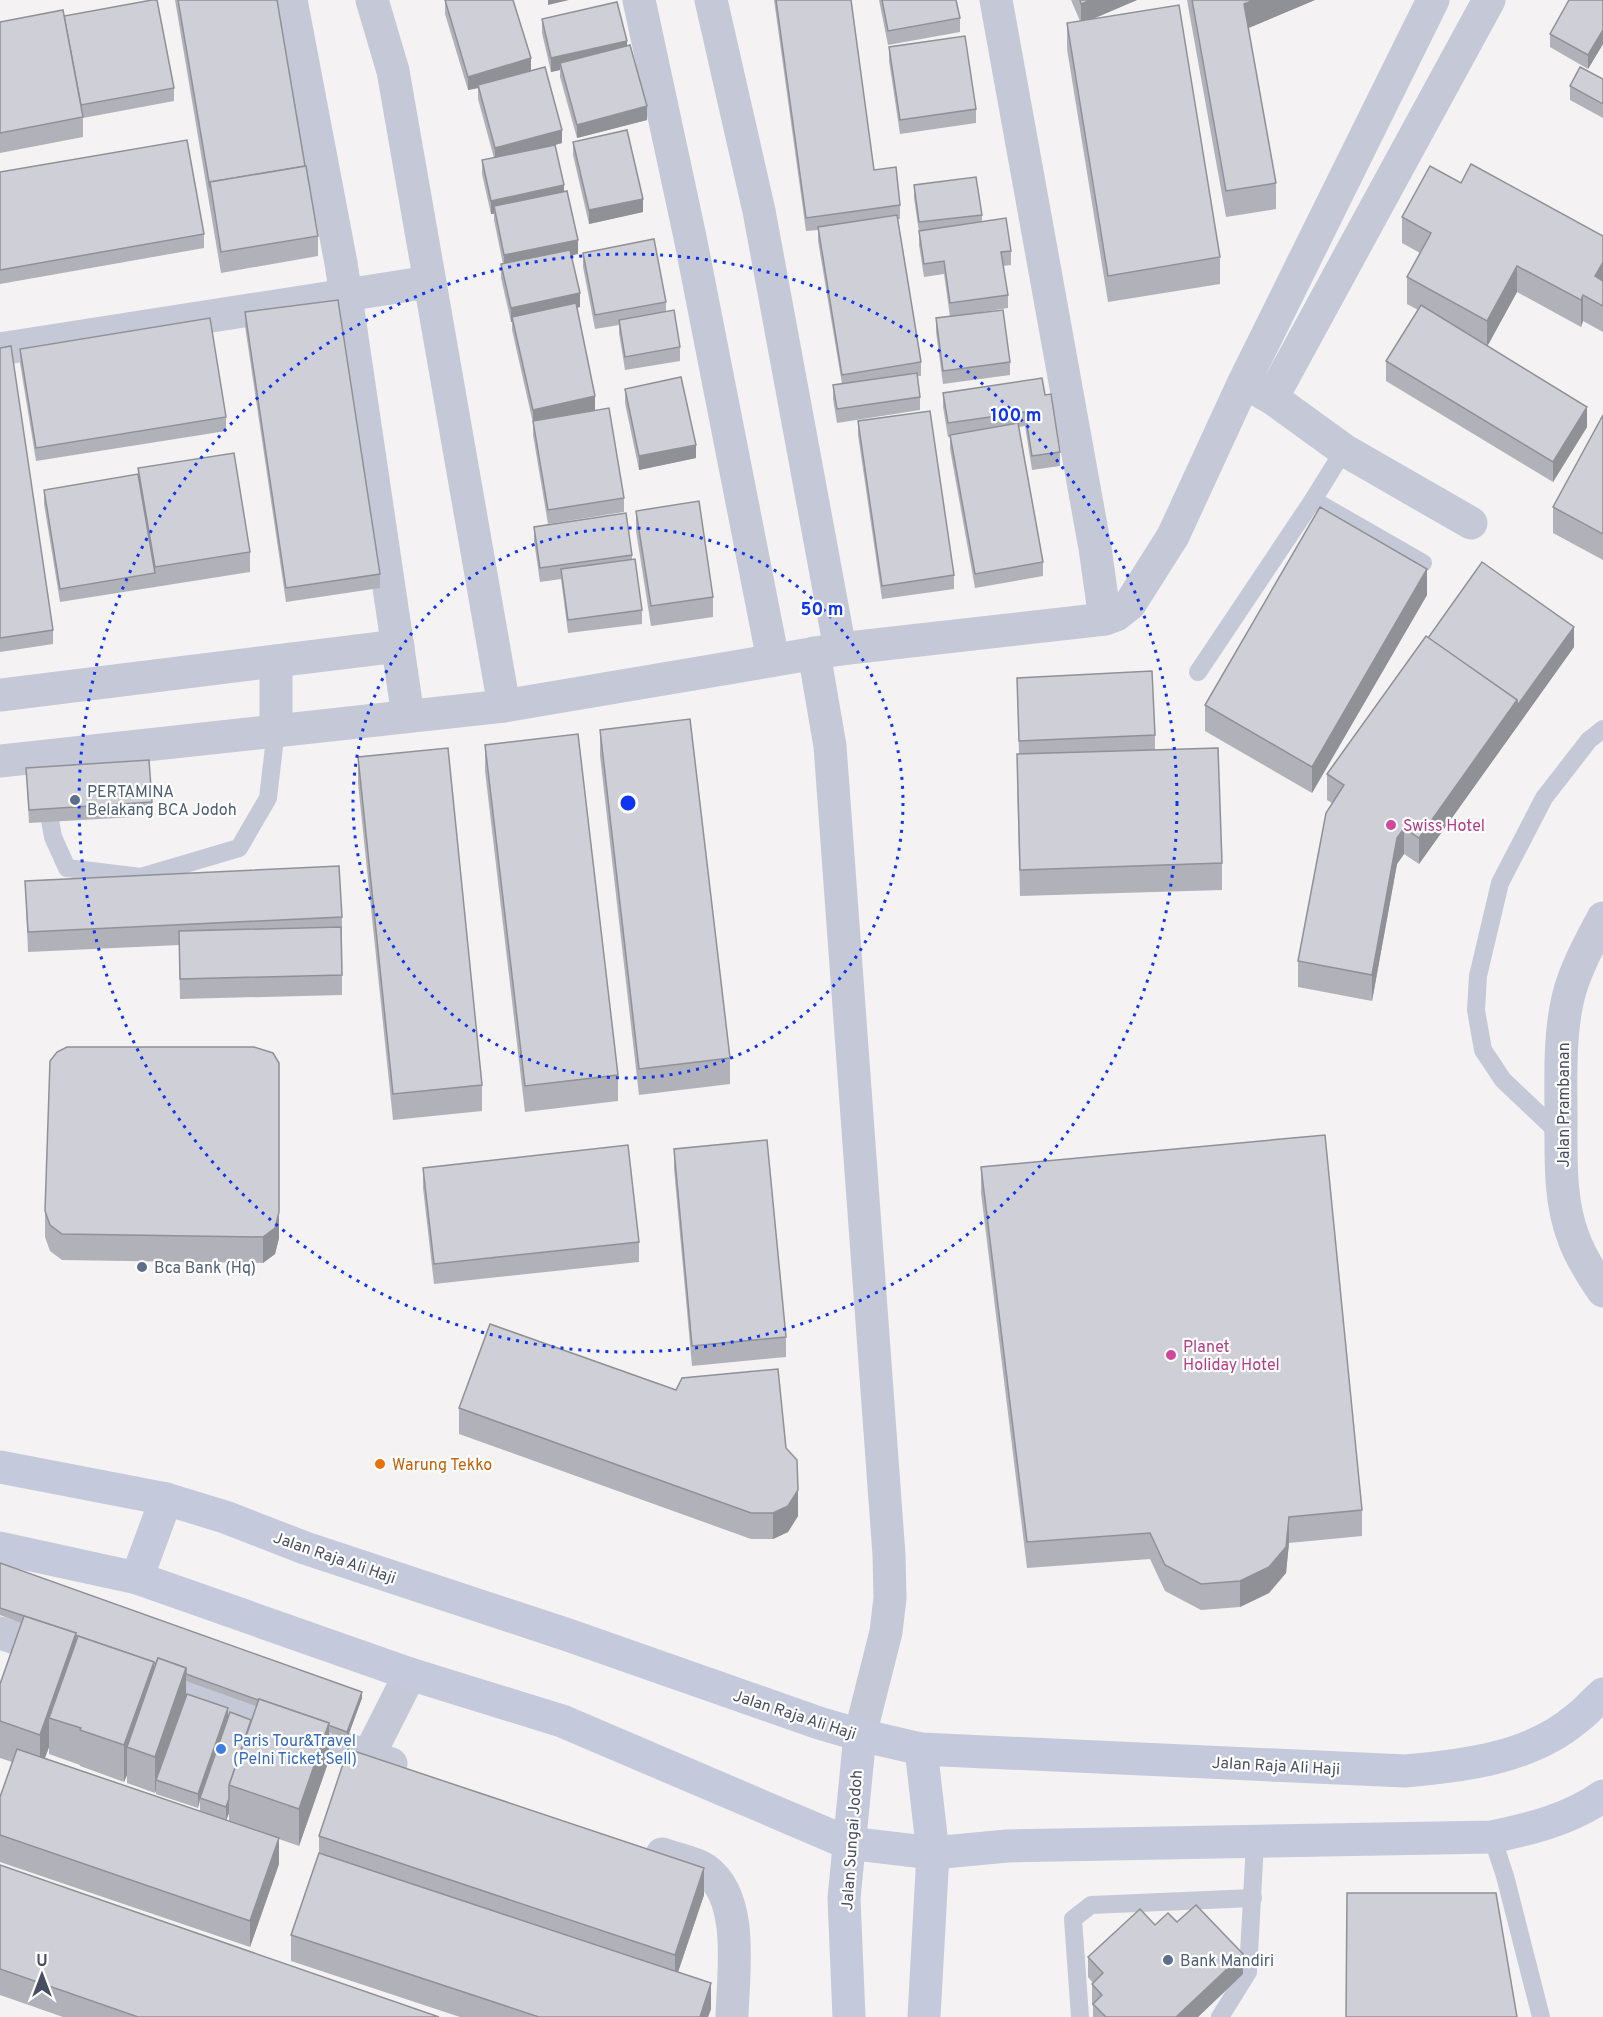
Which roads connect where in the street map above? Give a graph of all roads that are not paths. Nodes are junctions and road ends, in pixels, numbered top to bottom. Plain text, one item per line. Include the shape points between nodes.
1 (291, 0) edge
2 (372, 0) edge
3 (639, 0) edge
4 (711, 0) edge
5 (996, 0) edge
6 (1433, 0) edge
7 (1489, 0) edge
8 (429, 282) junction
9 (345, 294) junction
10 (0, 349) edge
11 (1244, 382) junction
12 (1272, 398) junction
13 (1344, 450) junction
14 (1313, 500) junction
15 (1471, 523) dead end
16 (1423, 563) dead end
17 (1105, 619) junction
18 (398, 646) junction
19 (827, 651) junction
20 (773, 660) junction
21 (276, 661) junction
22 (1198, 672) dead end
23 (0, 695) edge
24 (504, 706) junction
25 (408, 717) junction
26 (1603, 729) edge
27 (276, 730) junction
28 (0, 761) edge
29 (42, 768) junction
30 (1603, 918) edge
31 (1561, 1135) junction
32 (1603, 1291) edge
33 (0, 1467) edge
34 (166, 1499) junction
35 (0, 1548) edge
36 (137, 1578) junction
37 (0, 1633) edge
38 (89, 1663) edge
39 (410, 1674) junction
40 (156, 1685) edge
41 (1603, 1694) edge
42 (860, 1736) junction
43 (921, 1749) junction
44 (368, 1757) junction
45 (424, 1775) edge
46 (1603, 1796) edge
47 (1492, 1837) junction
48 (1255, 1842) junction
49 (848, 1843) junction
50 (637, 1846) edge
51 (933, 1853) junction
52 (1253, 1898) junction
53 (732, 2017) edge
54 (849, 2017) edge
55 (924, 2017) edge
56 (1080, 2017) edge
57 (1220, 2017) edge
58 (1541, 2017) edge

1 - 9 street
2 - 8 street via 393,71
3 - 20 street
4 - 19 street via 759,211
5 - 17 street
6 - 11 street
7 - 12 street
8 - 9 street
8 - 24 street
9 - 10 street
9 - 18 street
11 - 12 street
11 - 17 street via 1173,536 1130,604
12 - 13 street
13 - 14 lane
13 - 15 street
14 - 16 lane
14 - 22 lane
17 - 19 street
18 - 21 street
18 - 25 street
19 - 20 street
19 - 42 street via 830,746 889,1554 886,1632
20 - 24 street
21 - 23 street
21 - 27 street
24 - 25 street
25 - 27 street
26 - 31 lane via 1589,740 1544,798 1500,883 1478,976 1476,1010 1483,1050 1503,1080
27 - 29 street
27 - 29 lane via 268,798 238,848 141,877 67,868 53,837
28 - 29 street
30 - 31 street, Jalan Prambanan via 1583,956 1569,997 1561,1052
31 - 32 street, Jalan Prambanan via 1566,1208 1574,1238
33 - 34 main road, Jalan Raja Ali Haji
34 - 36 main road
34 - 42 main road, Jalan Raja Ali Haji
35 - 36 main road
36 - 39 main road
37 - 38 street
39 - 44 street
39 - 49 main road via 562,1721
40 - 44 street
41 - 43 main road, Jalan Raja Ali Haji via 1550,1737 1518,1750 1467,1765 1405,1771
42 - 43 main road, Jalan Raja Ali Haji
42 - 49 main road, Jalan Sungai Jodoh
43 - 51 main road
44 - 45 street
46 - 47 main road via 1557,1820
47 - 48 main road
47 - 58 lane
48 - 51 main road via 1007,1846
48 - 52 lane
49 - 51 main road
49 - 54 main road, Jalan Sungai Jodoh via 844,1898
50 - 53 street via 704,1869 720,1884 731,1912
51 - 55 main road
52 - 56 lane via 1091,1905 1073,1919
52 - 57 lane via 1248,1972

